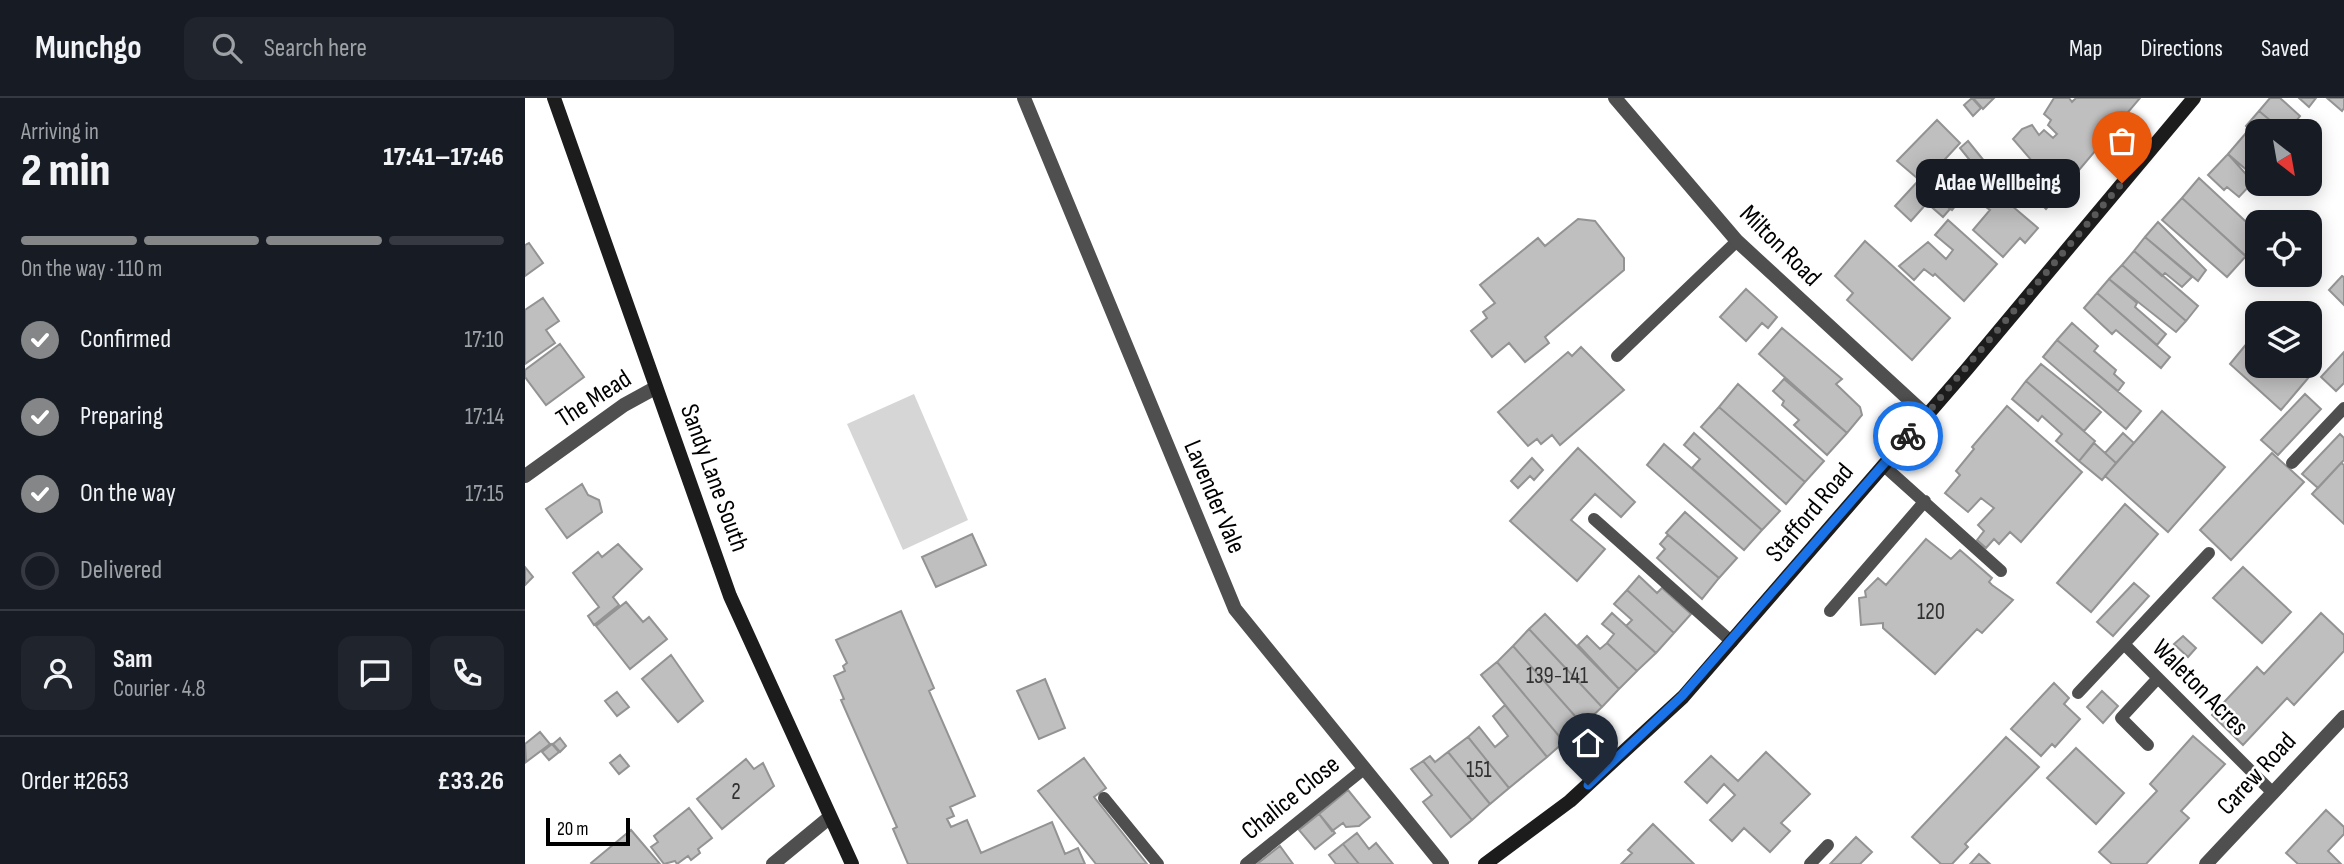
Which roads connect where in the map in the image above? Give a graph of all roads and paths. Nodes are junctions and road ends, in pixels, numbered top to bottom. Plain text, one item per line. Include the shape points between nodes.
1 (554, 98) edge
2 (1024, 98) edge
3 (1615, 98) edge
4 (2195, 98) edge
5 (1737, 241) junction
6 (1617, 356) dead end
7 (655, 388) junction
8 (2343, 412) edge
9 (1926, 415) junction
10 (2292, 463) dead end
11 (1883, 465) junction
12 (525, 476) edge
13 (1925, 501) junction
14 (1594, 519) dead end
15 (2209, 553) dead end
16 (2001, 571) dead end
17 (1830, 611) dead end
18 (1732, 642) junction
19 (2124, 644) junction
20 (2158, 678) junction
21 (2078, 693) dead end
22 (2344, 718) edge
23 (2147, 745) dead end
24 (1364, 768) junction
25 (2272, 792) junction
26 (1104, 798) dead end
27 (830, 817) junction
28 (1828, 845) dead end
29 (773, 864) edge
30 (852, 864) edge
31 (1158, 864) edge
32 (1246, 864) edge
33 (1442, 864) edge
34 (1485, 864) edge
35 (1810, 864) edge
36 (2206, 864) edge

1 - 7 main road, Sandy Lane South
2 - 24 street, Lavender Vale via 1228,595 1244,624
3 - 5 street, Milton Road
4 - 9 main road, Stafford Road
5 - 6 lane
5 - 9 street, Milton Road
7 - 12 street, The Mead
7 - 27 main road, Sandy Lane South via 730,596
8 - 10 lane
9 - 11 main road, Stafford Road
11 - 13 lane
11 - 18 main road, Stafford Road
13 - 16 lane
13 - 17 lane
14 - 18 lane
15 - 19 lane, Waleton Acres
18 - 34 main road, Stafford Road via 1626,752 1570,801
19 - 20 lane, Waleton Acres
19 - 21 lane
20 - 23 lane via 2120,718
20 - 25 lane, Waleton Acres
22 - 25 street, Carew Road
24 - 32 lane, Chalice Close
24 - 33 street, Lavender Vale
25 - 36 street, Carew Road
26 - 31 lane
27 - 29 street
27 - 30 main road, Sandy Lane South
28 - 35 lane

